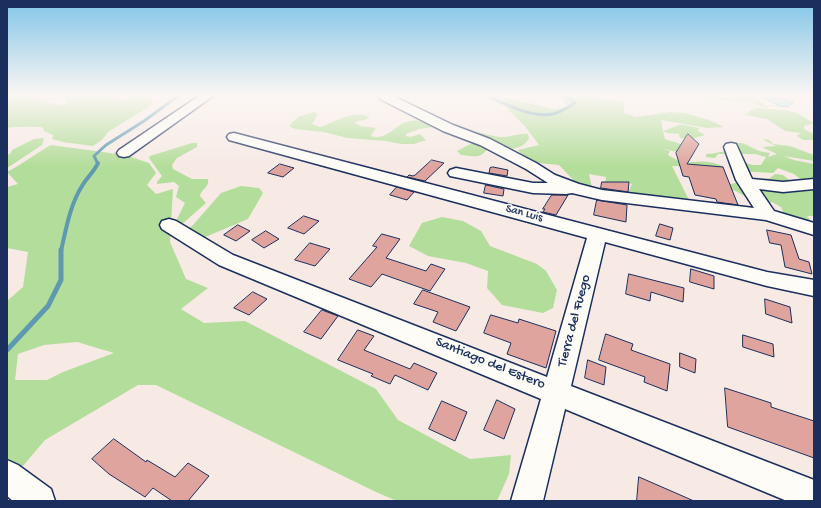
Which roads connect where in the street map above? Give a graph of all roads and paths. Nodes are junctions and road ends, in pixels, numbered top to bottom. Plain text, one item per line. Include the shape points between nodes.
1 (172, 120) edge
2 (431, 120) edge
3 (234, 137) dead end
4 (731, 147) dead end
5 (124, 153) dead end
6 (456, 173) dead end
7 (746, 184) junction
8 (814, 184) edge
9 (578, 190) junction
10 (768, 215) junction
11 (169, 225) dead end
12 (814, 229) edge
13 (598, 234) junction
14 (814, 288) edge
15 (557, 391) junction
16 (7, 476) edge
17 (814, 496) edge
18 (39, 501) edge
19 (527, 501) edge

1 - 5 street
2 - 9 street via 485,142 549,178
3 - 13 street, San Luis
4 - 7 street
6 - 9 street via 533,188
7 - 8 street via 783,187
7 - 10 street
9 - 10 street
10 - 12 street
11 - 15 street, Santiago del Estero via 226,260
13 - 14 street, San Luis via 767,279
13 - 15 street, Tierra del Fuego
15 - 17 street, Santiago del Estero
15 - 19 street, Tierra del Fuego
16 - 18 street

